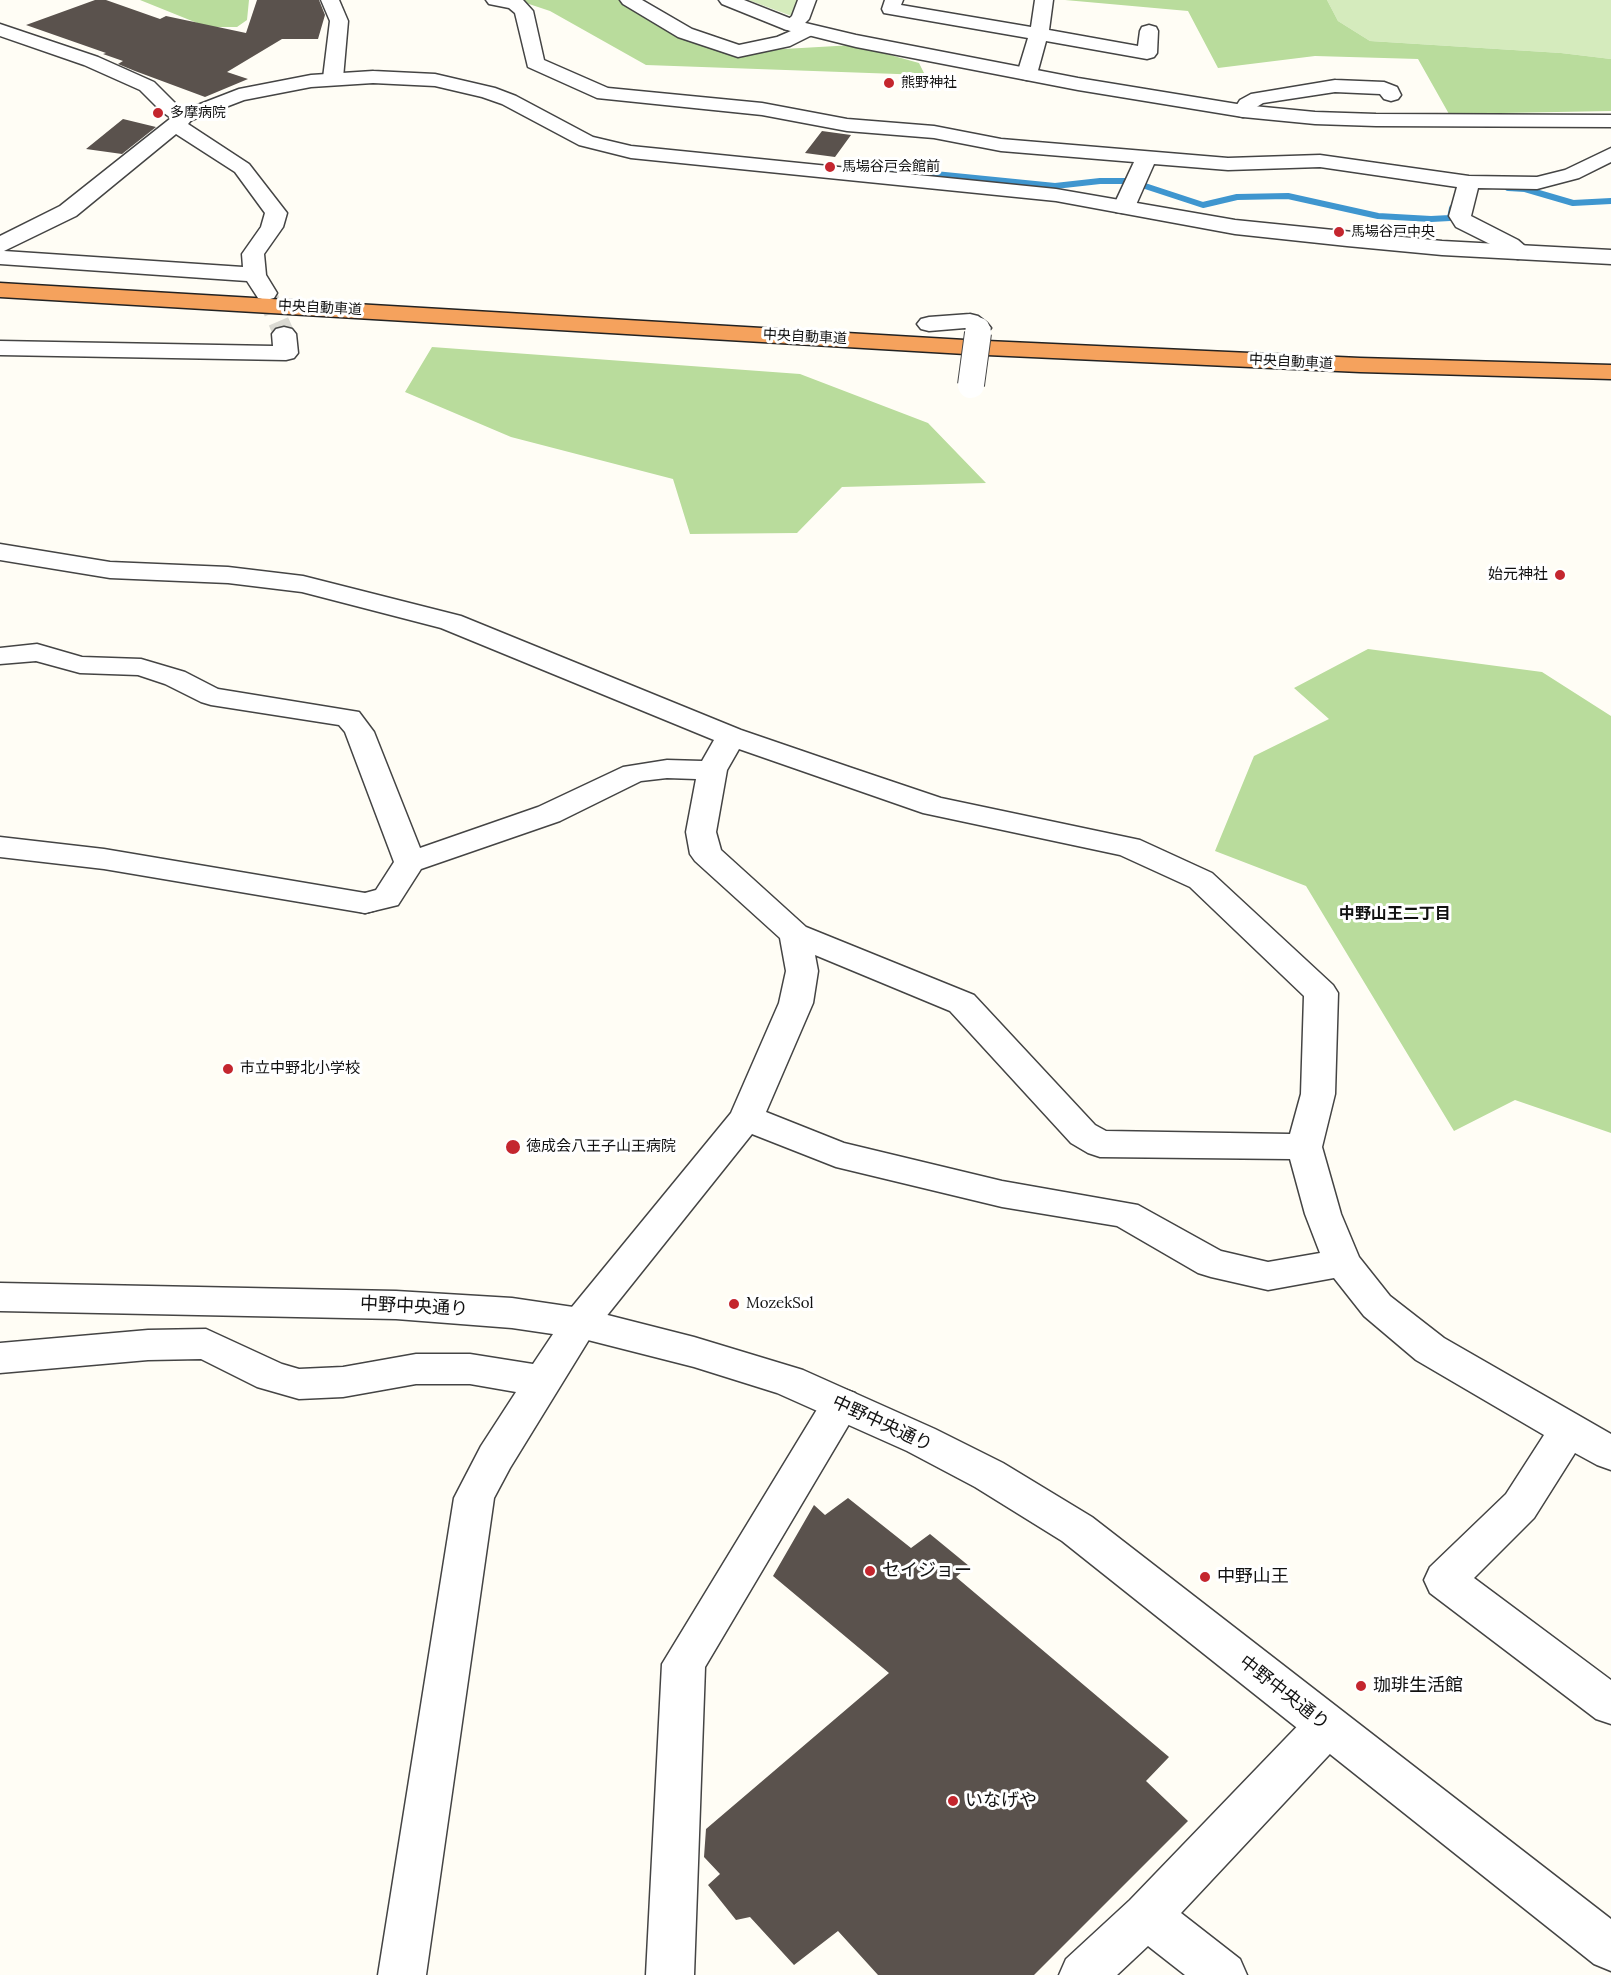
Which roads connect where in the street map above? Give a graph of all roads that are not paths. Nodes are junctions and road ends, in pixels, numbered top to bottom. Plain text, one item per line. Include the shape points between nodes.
1 (330, 0) edge
2 (345, 0) edge
3 (495, 0) edge
4 (629, 0) edge
5 (728, 0) edge
6 (807, 0) edge
7 (894, 0) edge
8 (1044, 0) edge
9 (339, 21) junction
10 (799, 28) junction
11 (0, 30) edge
12 (1149, 32) dead end
13 (1039, 34) junction
14 (1027, 74) junction
15 (323, 84) junction
16 (1391, 96) dead end
17 (1243, 111) junction
18 (179, 121) junction
19 (1611, 121) edge
20 (1611, 154) edge
21 (1147, 157) junction
22 (1469, 182) junction
23 (1124, 207) junction
24 (0, 245) edge
25 (1518, 252) junction
26 (0, 257) edge
27 (1611, 257) edge
28 (0, 290) edge
29 (0, 311) edge
30 (929, 324) dead end
31 (284, 334) dead end
32 (0, 348) edge
33 (1611, 372) edge
34 (971, 385) dead end
35 (1611, 394) edge
36 (0, 552) edge
37 (0, 656) edge
38 (731, 736) junction
39 (712, 770) junction
40 (0, 847) edge
41 (411, 862) junction
42 (795, 934) junction
43 (746, 1118) junction
44 (1304, 1147) junction
45 (1343, 1263) junction
46 (0, 1297) edge
47 (580, 1323) junction
48 (0, 1359) edge
49 (543, 1381) junction
50 (841, 1404) junction
51 (1569, 1429) junction
52 (1611, 1454) edge
53 (1611, 1705) edge
54 (1327, 1726) junction
55 (1147, 1916) junction
56 (1611, 1948) edge
57 (402, 1975) edge
58 (670, 1975) edge
59 (1083, 1975) edge
60 (1223, 1975) edge

1 - 9 street
2 - 9 street via 350,15
3 - 21 street via 515,3 524,11 535,63 604,94 762,109 1001,145
4 - 10 street via 686,33 738,51 783,42
5 - 10 street
6 - 10 street
7 - 13 street via 891,9
8 - 13 street
9 - 15 street
10 - 14 street
11 - 18 street via 91,61 147,86
12 - 13 street via 1147,53
13 - 14 street
14 - 17 street
15 - 18 street via 239,95
15 - 23 street via 407,78 460,84 508,99 586,141 631,152 1056,195
16 - 17 street via 1384,88 1335,86 1258,98
17 - 19 street via 1376,120
18 - 24 street via 68,211
18 - 26 street via 242,168 276,213 272,227 254,254 260,284 75,261
20 - 22 street via 1572,174 1537,183
21 - 22 street via 1228,164 1320,160
21 - 23 street
22 - 25 street via 1460,216 1464,222
23 - 25 street via 1235,227 1411,246
25 - 27 street
28 - 33 highway, 中央自動車道 via 965,347
29 - 35 highway, 中央自動車道 via 1151,376
30 - 34 street, bridge via 970,321 979,328
31 - 32 street via 286,353
36 - 38 street via 110,570 228,575 303,584 367,599 452,622
37 - 41 street via 37,652 80,665 141,667 211,696 349,718 359,732
38 - 39 street
38 - 44 street via 934,806 1129,847 1201,880 1321,993 1318,1094
39 - 41 street via 634,773 549,814
39 - 42 street via 701,832 706,854
40 - 41 street via 104,859 365,903 387,898
42 - 43 street via 802,971 796,1003
42 - 44 street via 962,1003 1083,1134 1100,1144
43 - 45 street via 836,1154 1002,1194 1125,1214 1211,1263 1268,1276
43 - 47 street
44 - 45 street via 1323,1214
45 - 51 street via 1377,1306 1430,1349
46 - 47 street, 中野中央通り via 396,1305 512,1313
47 - 49 street
47 - 50 street, 中野中央通り via 789,1381
48 - 49 street via 148,1345 206,1344 271,1376 299,1384 343,1382 417,1370 470,1370
49 - 57 street via 474,1498
50 - 54 street, 中野中央通り via 989,1475 1077,1529
50 - 58 street via 684,1664
51 - 52 street
51 - 53 street via 1520,1506 1445,1580
54 - 55 street
54 - 56 street, 中野中央通り
55 - 59 street
55 - 60 street

